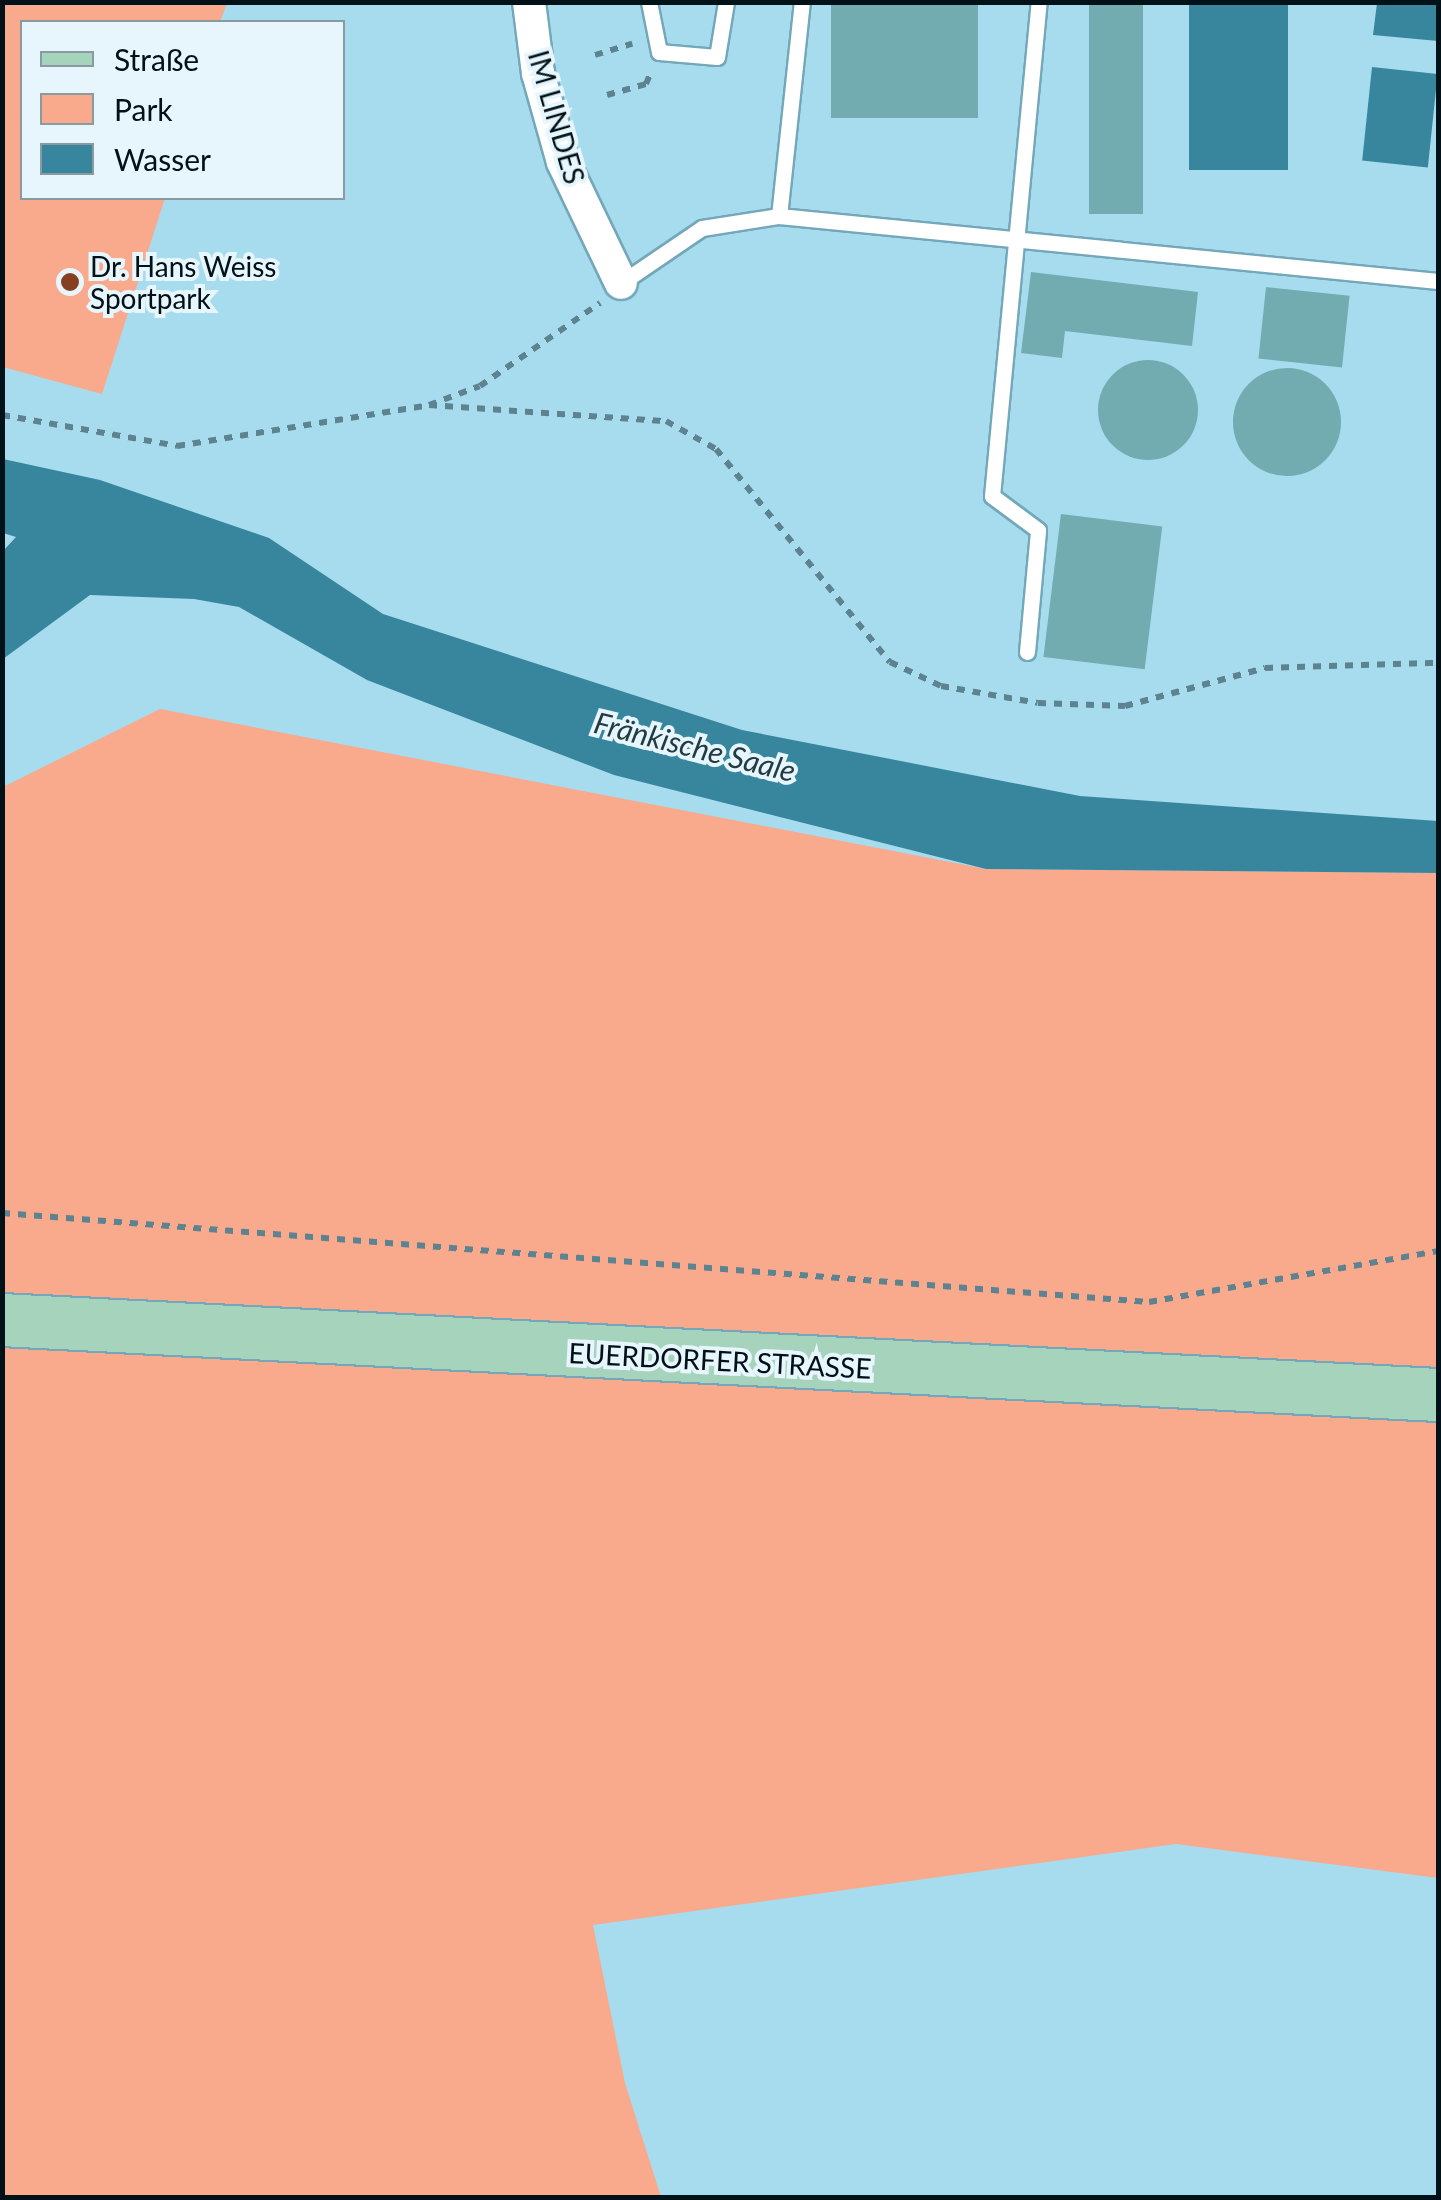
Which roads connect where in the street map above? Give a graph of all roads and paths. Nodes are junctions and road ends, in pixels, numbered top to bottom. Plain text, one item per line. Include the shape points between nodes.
1 (529, 2) edge
2 (650, 2) edge
3 (726, 2) edge
4 (802, 2) edge
5 (1039, 2) edge
6 (625, 46) dead end
7 (595, 56) dead end
8 (646, 84) dead end
9 (607, 94) dead end
10 (780, 216) junction
11 (1013, 240) junction
12 (1438, 281) edge
13 (621, 284) junction
14 (429, 405) junction
15 (2, 415) edge
16 (1027, 652) dead end
17 (1438, 663) edge
18 (2, 1213) edge
19 (1438, 1251) edge
20 (2, 1320) edge
21 (1438, 1395) edge

1 - 13 street, IM LINDES via 538,73 564,162
2 - 3 lane via 659,52 717,57
4 - 10 lane
5 - 11 lane
6 - 7 path
8 - 9 path
10 - 11 lane
10 - 13 lane via 702,228
11 - 12 lane
11 - 16 lane via 992,496 1038,530
13 - 14 path via 584,318 480,386
14 - 15 path via 178,446
14 - 17 path via 666,421 716,450 890,662 942,686 1038,703 1125,706 1265,668
18 - 19 path via 1149,1302 1424,1248
20 - 21 main road, EUERDORFER STRASSE

